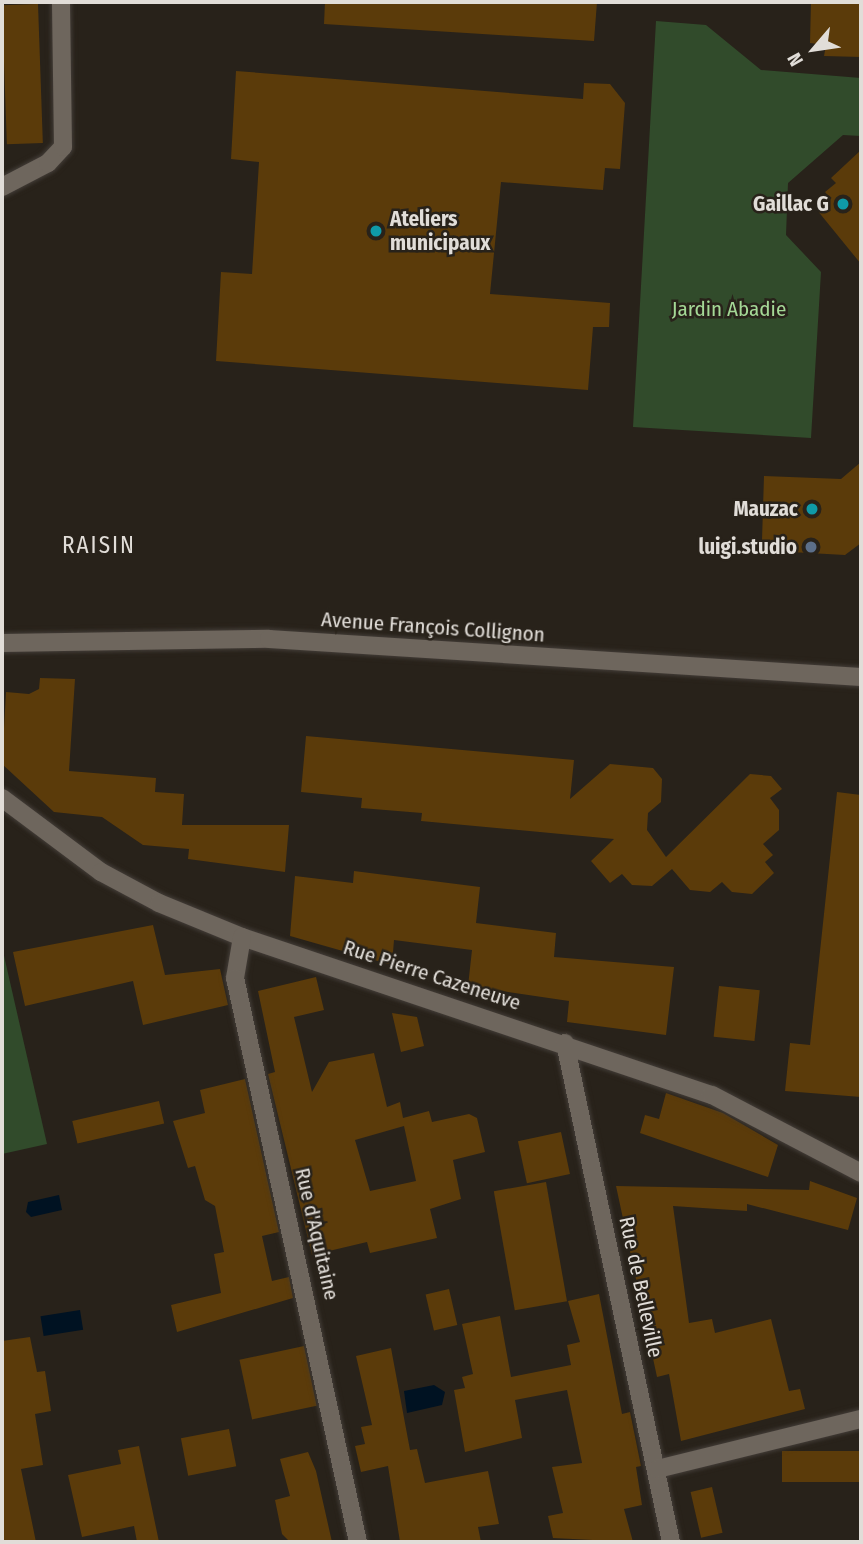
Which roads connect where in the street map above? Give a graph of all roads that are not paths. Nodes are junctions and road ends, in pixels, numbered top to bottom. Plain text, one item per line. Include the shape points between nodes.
1 (61, 2) edge
2 (2, 187) edge
3 (2, 643) edge
4 (861, 677) edge
5 (2, 798) edge
6 (242, 937) junction
7 (565, 1043) junction
8 (861, 1173) edge
9 (861, 1419) edge
10 (657, 1469) junction
11 (358, 1542) edge
12 (671, 1542) edge

1 - 2 street via 63,148 48,163
3 - 4 street, Avenue François Collignon via 269,639
5 - 6 street, Rue Pierre Cazeneuve via 102,872
6 - 7 street, Rue Pierre Cazeneuve
6 - 11 street, Rue d'Aquitaine via 235,978
7 - 8 street, Rue Pierre Cazeneuve via 712,1095
7 - 10 street, Rue de Belleville
9 - 10 street
10 - 12 street, Rue de Belleville

